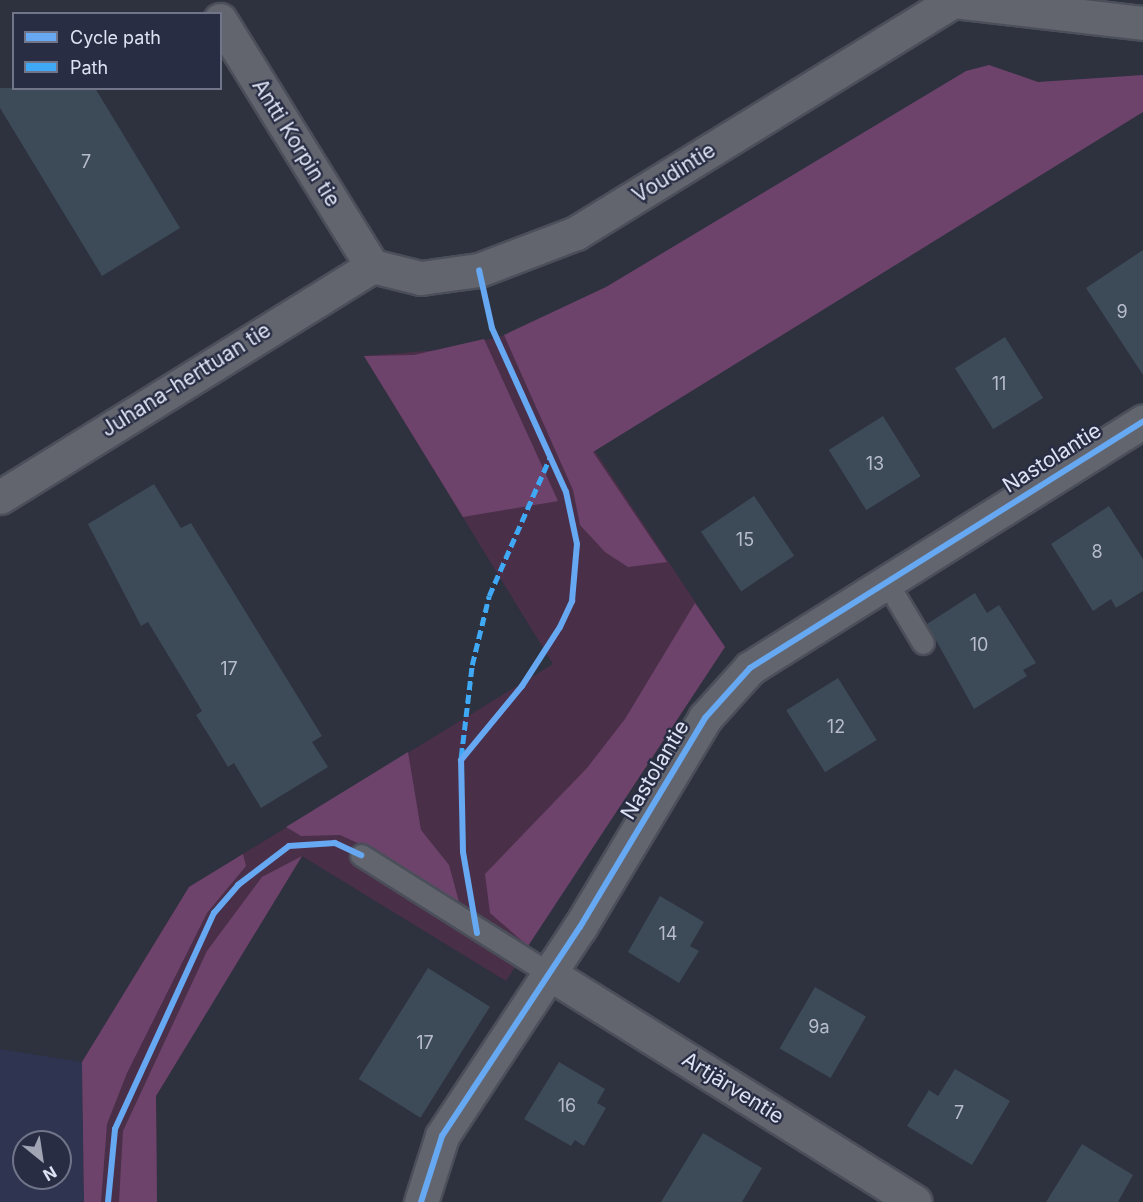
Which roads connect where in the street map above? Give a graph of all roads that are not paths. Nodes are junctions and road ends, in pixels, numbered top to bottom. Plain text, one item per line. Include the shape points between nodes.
1 (954, 1) edge
2 (222, 23) edge
3 (1143, 23) edge
4 (372, 266) junction
5 (1143, 421) edge
6 (0, 497) edge
7 (886, 581) junction
8 (923, 644) dead end
9 (361, 855) dead end
10 (550, 974) junction
11 (422, 1202) edge
12 (915, 1202) edge

1 - 3 street, Voudintie
1 - 4 street, Voudintie via 566,237 479,270 433,277
2 - 4 street, Antti Korpin tie
4 - 6 street, Juhana-herttuan tie
5 - 7 street, Nastolantie
7 - 8 lane
7 - 10 street, Nastolantie via 750,668 705,718
9 - 10 lane
10 - 11 street, Nastolantie via 442,1136
10 - 12 street, Artjärventie

